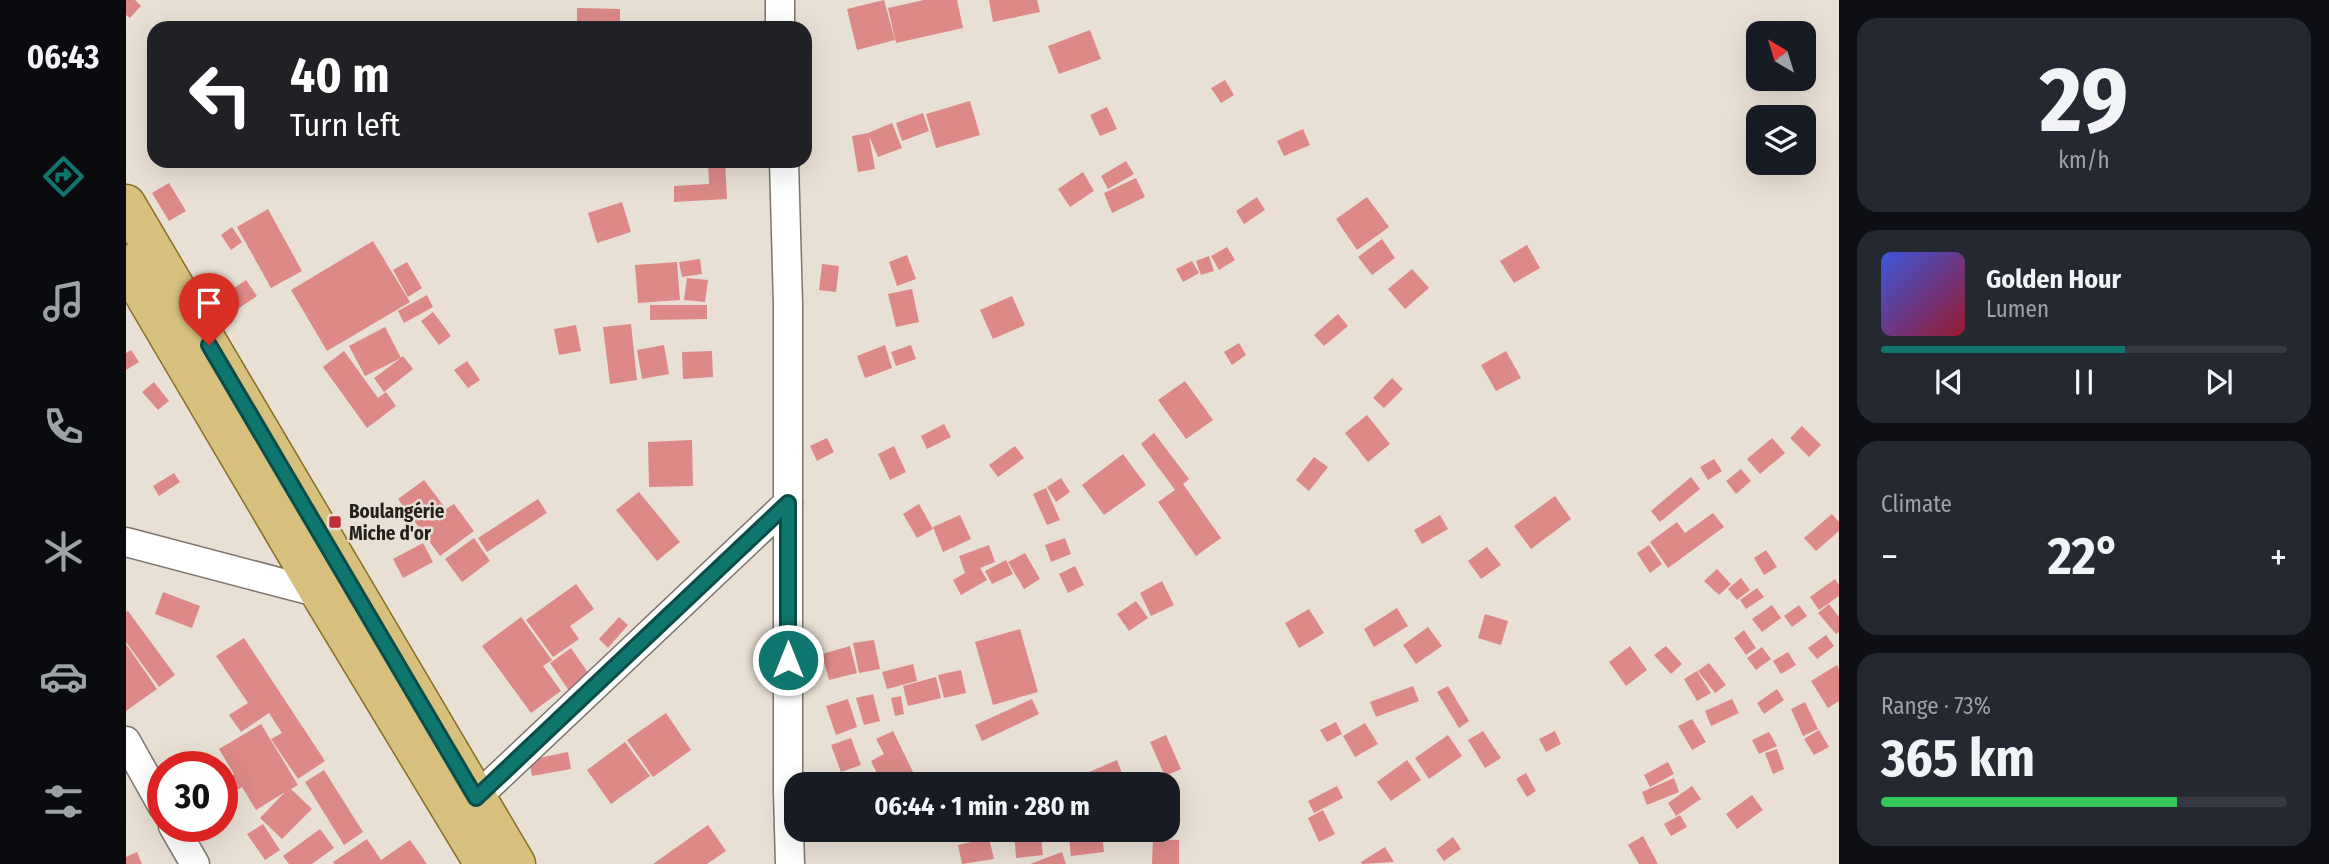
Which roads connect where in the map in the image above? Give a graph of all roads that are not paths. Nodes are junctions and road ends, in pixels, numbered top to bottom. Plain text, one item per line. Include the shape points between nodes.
1 (780, 0) edge
2 (780, 21) edge
3 (784, 168) edge
4 (126, 204) edge
5 (126, 264) edge
6 (788, 503) junction
7 (126, 542) edge
8 (334, 588) junction
9 (126, 741) edge
10 (147, 778) edge
11 (476, 798) junction
12 (182, 842) edge
13 (195, 864) edge
14 (484, 864) edge
15 (516, 864) edge
16 (790, 864) edge

1 - 2 street
3 - 6 street
4 - 8 main road
5 - 8 main road
6 - 11 street
6 - 16 street
7 - 8 street
8 - 11 main road
8 - 14 main road
9 - 10 street
11 - 15 main road
12 - 13 street

